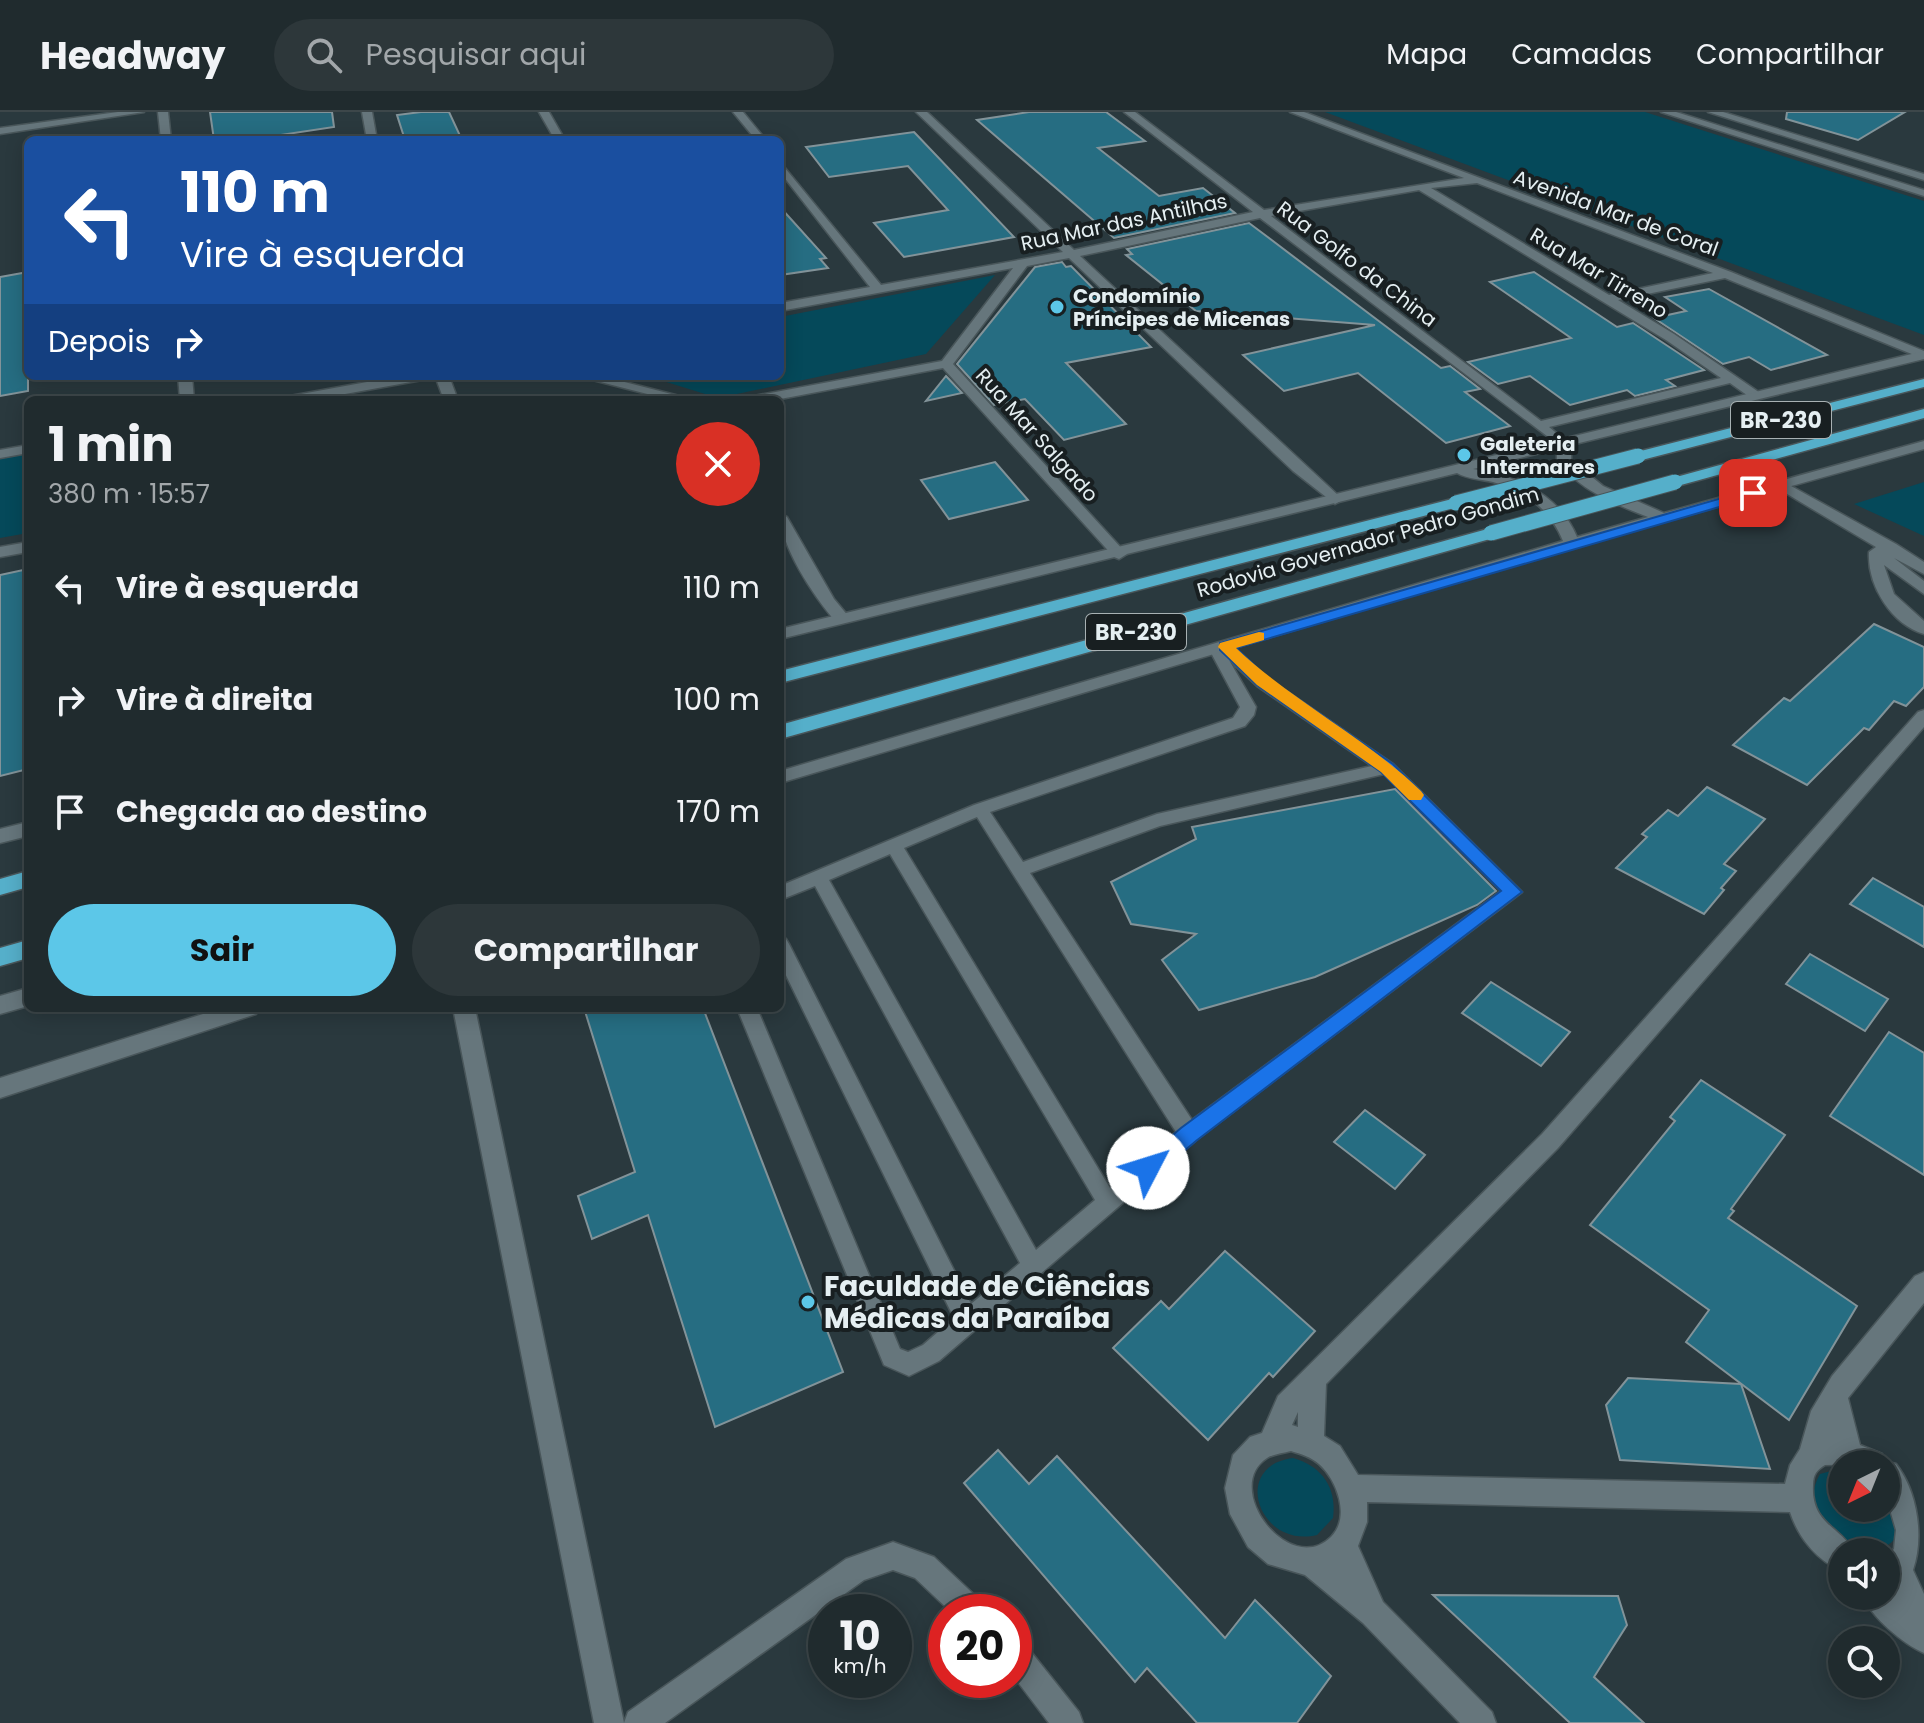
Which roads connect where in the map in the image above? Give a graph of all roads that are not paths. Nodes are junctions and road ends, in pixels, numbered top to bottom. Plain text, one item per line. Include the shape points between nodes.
1 (139, 112) edge
2 (163, 112) edge
3 (367, 112) edge
4 (544, 112) edge
5 (738, 112) edge
6 (921, 112) edge
7 (1129, 112) edge
8 (1295, 112) edge
9 (1666, 112) edge
10 (1713, 112) edge
11 (0, 131) edge
12 (166, 136) edge
13 (371, 136) edge
14 (558, 136) edge
15 (758, 136) edge
16 (784, 170) edge
17 (1924, 177) edge
18 (1477, 180) junction
19 (1421, 187) junction
20 (1924, 193) edge
21 (1261, 214) junction
22 (1073, 254) junction
23 (1023, 263) junction
24 (1727, 274) junction
25 (878, 289) junction
26 (1607, 299) junction
27 (784, 306) edge
28 (1923, 355) edge
29 (946, 364) junction
30 (1732, 379) junction
31 (399, 380) edge
32 (601, 380) edge
33 (382, 383) junction
34 (1924, 383) edge
35 (1756, 395) junction
36 (312, 396) edge
37 (364, 396) edge
38 (671, 396) edge
39 (775, 396) edge
40 (1924, 413) edge
41 (1539, 425) junction
42 (1564, 445) junction
43 (1924, 445) edge
44 (24, 450) edge
45 (0, 454) edge
46 (1449, 471) junction
47 (1782, 485) junction
48 (1335, 500) junction
49 (1664, 518) junction
50 (784, 524) edge
51 (1572, 543) junction
52 (24, 548) edge
53 (1884, 550) junction
54 (0, 552) edge
55 (1119, 554) junction
56 (1924, 569) edge
57 (1924, 589) edge
58 (841, 617) junction
59 (1924, 629) edge
60 (784, 633) edge
61 (1220, 648) junction
62 (784, 676) edge
63 (1924, 716) edge
64 (784, 731) edge
65 (1387, 768) junction
66 (784, 776) edge
67 (980, 809) junction
68 (24, 830) edge
69 (0, 836) edge
70 (894, 845) junction
71 (1019, 870) junction
72 (818, 875) junction
73 (24, 880) edge
74 (0, 887) edge
75 (784, 891) edge
76 (24, 950) edge
77 (784, 952) edge
78 (0, 957) edge
79 (24, 998) edge
80 (0, 1005) edge
81 (237, 1012) edge
82 (465, 1012) edge
83 (749, 1012) edge
84 (0, 1088) edge
85 (1189, 1134) junction
86 (1108, 1203) junction
87 (1033, 1266) junction
88 (1924, 1284) edge
89 (968, 1322) junction
90 (1313, 1378) junction
91 (1835, 1398) junction
92 (1273, 1439) junction
93 (1310, 1443) junction
94 (1856, 1450) edge
95 (1828, 1451) edge
96 (1812, 1457) junction
97 (1351, 1488) junction
98 (1900, 1494) edge
99 (1797, 1498) junction
100 (1920, 1522) edge
101 (1343, 1544) junction
102 (1828, 1545) edge
103 (1310, 1561) junction
104 (1900, 1566) edge
105 (1900, 1584) edge
106 (953, 1594) edge
107 (1893, 1610) edge
108 (1373, 1613) junction
109 (1924, 1625) edge
110 (1924, 1638) edge
111 (1032, 1676) edge
112 (609, 1723) edge
113 (639, 1723) edge
114 (1068, 1723) edge
115 (1481, 1723) edge

1 - 11 street
2 - 12 street
3 - 13 street
4 - 14 street
5 - 15 street
6 - 22 street
7 - 21 street, Rua Golfo da China
8 - 18 street, Avenida Mar de Coral
9 - 20 street
10 - 17 street
16 - 25 street
18 - 19 street, Rua Mar das Antilhas
18 - 24 street, Avenida Mar de Coral
19 - 21 street, Rua Mar das Antilhas
19 - 26 street, Rua Mar Tirreno
21 - 22 street, Rua Mar das Antilhas
21 - 41 street, Rua Golfo da China
22 - 23 street, Rua Mar das Antilhas
22 - 48 street
23 - 25 street, Rua Mar das Antilhas
23 - 29 street, Rua Mar Salgado
24 - 26 street
24 - 28 street, Avenida Mar de Coral
25 - 27 street, Rua Mar das Antilhas
26 - 30 street, Rua Mar Tirreno
28 - 35 street
29 - 39 street
29 - 55 street, Rua Mar Salgado
30 - 35 street, Rua Mar Tirreno
30 - 41 street
31 - 33 street
32 - 38 street
33 - 36 street
33 - 37 street
34 - 62 highway, Rodovia Governador Pedro Gondim / BR-230, bridge
35 - 42 street
40 - 64 highway, Rodovia Governador Pedro Gondim / BR-230, bridge
41 - 42 street, Rua Golfo da China
42 - 46 street
42 - 49 street via 1564,461 1581,479
43 - 47 street
44 - 45 street
46 - 48 street
46 - 51 street via 1485,475 1547,502 1566,522
47 - 49 street
47 - 53 street
48 - 55 street
49 - 51 street
50 - 58 street
51 - 61 street
52 - 54 street
53 - 56 street
53 - 57 street
53 - 59 street via 1875,564 1882,592
55 - 58 street
58 - 60 street
61 - 65 lane
61 - 66 street
61 - 67 lane via 1248,707 1239,722
63 - 90 street via 1550,1141
65 - 71 lane via 1157,820
65 - 85 lane via 1513,892
67 - 70 lane
67 - 71 lane
68 - 69 street
70 - 72 lane
70 - 86 lane
71 - 85 lane
72 - 75 lane
72 - 87 lane
73 - 74 highway
76 - 78 highway
77 - 89 lane
79 - 80 street
81 - 84 street
82 - 112 street
83 - 89 lane via 892,1357 909,1364
85 - 86 lane
86 - 87 lane
87 - 89 lane
88 - 91 street via 1849,1373
90 - 92 street via 1287,1405
90 - 93 street
91 - 94 street
91 - 96 street via 1820,1420
92 - 93 street
92 - 103 street via 1257,1447 1238,1477 1244,1517 1271,1549
93 - 97 street via 1328,1453
95 - 96 street
96 - 99 street via 1802,1466
97 - 99 street
97 - 101 street via 1355,1508
98 - 100 street
99 - 102 street via 1816,1534
100 - 104 street via 1914,1558
101 - 103 street
101 - 108 street
103 - 108 street
105 - 109 street
106 - 113 street via 924,1567 893,1556 856,1569
107 - 110 street
108 - 115 street
111 - 114 street

